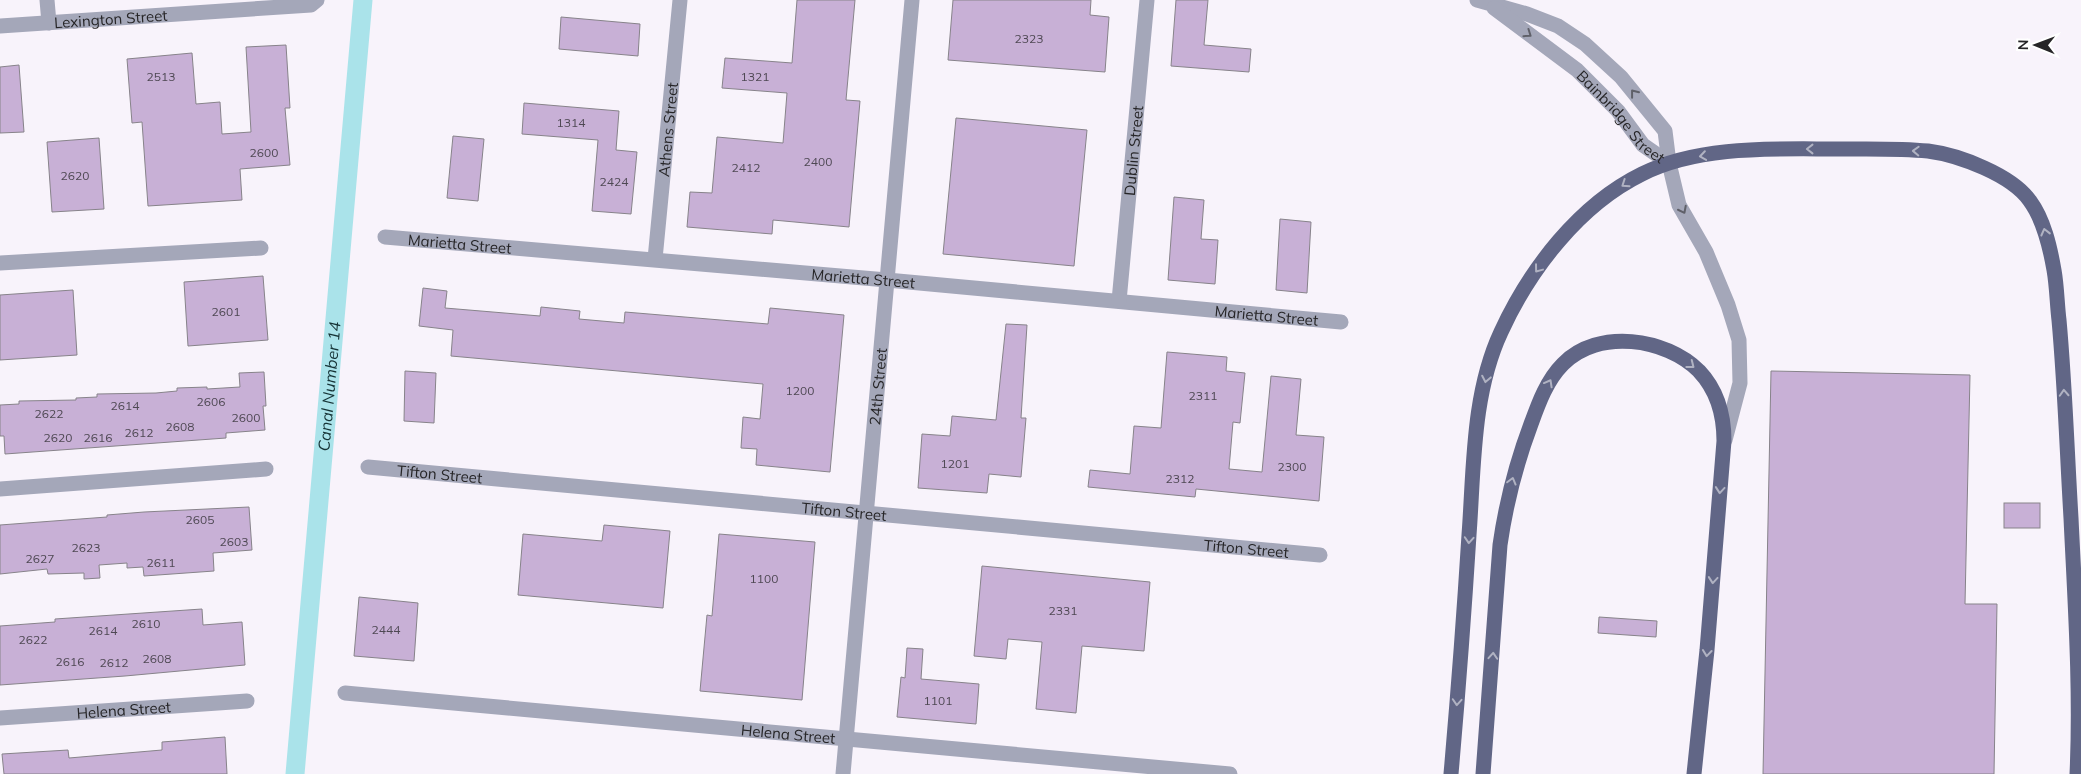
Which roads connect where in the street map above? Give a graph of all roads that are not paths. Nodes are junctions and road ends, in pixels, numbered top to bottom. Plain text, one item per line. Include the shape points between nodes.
1 (47, 0) edge
2 (680, 0) edge
3 (912, 0) edge
4 (1147, 0) edge
5 (1483, 2) edge
6 (314, 3) edge
7 (49, 23) junction
8 (0, 26) edge
9 (1669, 164) junction
10 (386, 237) dead end
11 (261, 248) dead end
12 (655, 259) junction
13 (0, 263) edge
14 (887, 280) junction
15 (1119, 302) junction
16 (1340, 322) dead end
17 (2065, 416) junction
18 (1724, 441) junction
19 (368, 467) dead end
20 (266, 469) dead end
21 (0, 489) edge
22 (867, 512) junction
23 (2081, 551) edge
24 (1320, 555) dead end
25 (346, 693) dead end
26 (247, 701) dead end
27 (0, 718) edge
28 (846, 739) junction
29 (843, 774) edge
30 (1230, 774) edge
31 (1451, 774) edge
32 (1483, 774) edge
33 (1694, 774) edge
34 (2077, 774) edge

1 - 7 street
2 - 12 street, Athens Street
3 - 14 street, 24th Street
4 - 15 street, Dublin Street
5 -> 9 street, Bainbridge Street via 1577,70 1618,111 1643,145
9 -> 5 street, Bainbridge Street via 1665,131 1621,77 1585,44 1558,26
6 - 7 street, Lexington Street
7 - 8 street, Lexington Street
17 -> 9 main road via 2054,269 2043,223 2028,198 2004,178 1966,160 1930,152 1774,148 1693,157
9 -> 18 street via 1679,205 1706,252 1739,340 1740,383
9 -> 31 main road via 1623,185 1592,208 1569,232 1519,297 1493,353 1486,373 1476,436
10 - 12 street, Marietta Street
11 - 13 street
12 - 14 street, Marietta Street
14 - 15 street, Marietta Street
14 - 22 street, 24th Street
15 - 16 street, Marietta Street
17 - 23 main road
17 - 34 main road via 2080,695
32 -> 18 main road via 1500,545 1506,508 1541,396 1553,375 1565,362 1600,344 1623,341 1656,346 1688,362 1700,372 1722,415
18 -> 33 main road
19 - 22 street, Tifton Street
20 - 21 street
22 - 24 street, Tifton Street
22 - 28 street, 24th Street
25 - 28 street, Helena Street
26 - 27 street, Helena Street
28 - 29 street, 24th Street
28 - 30 street, Helena Street

